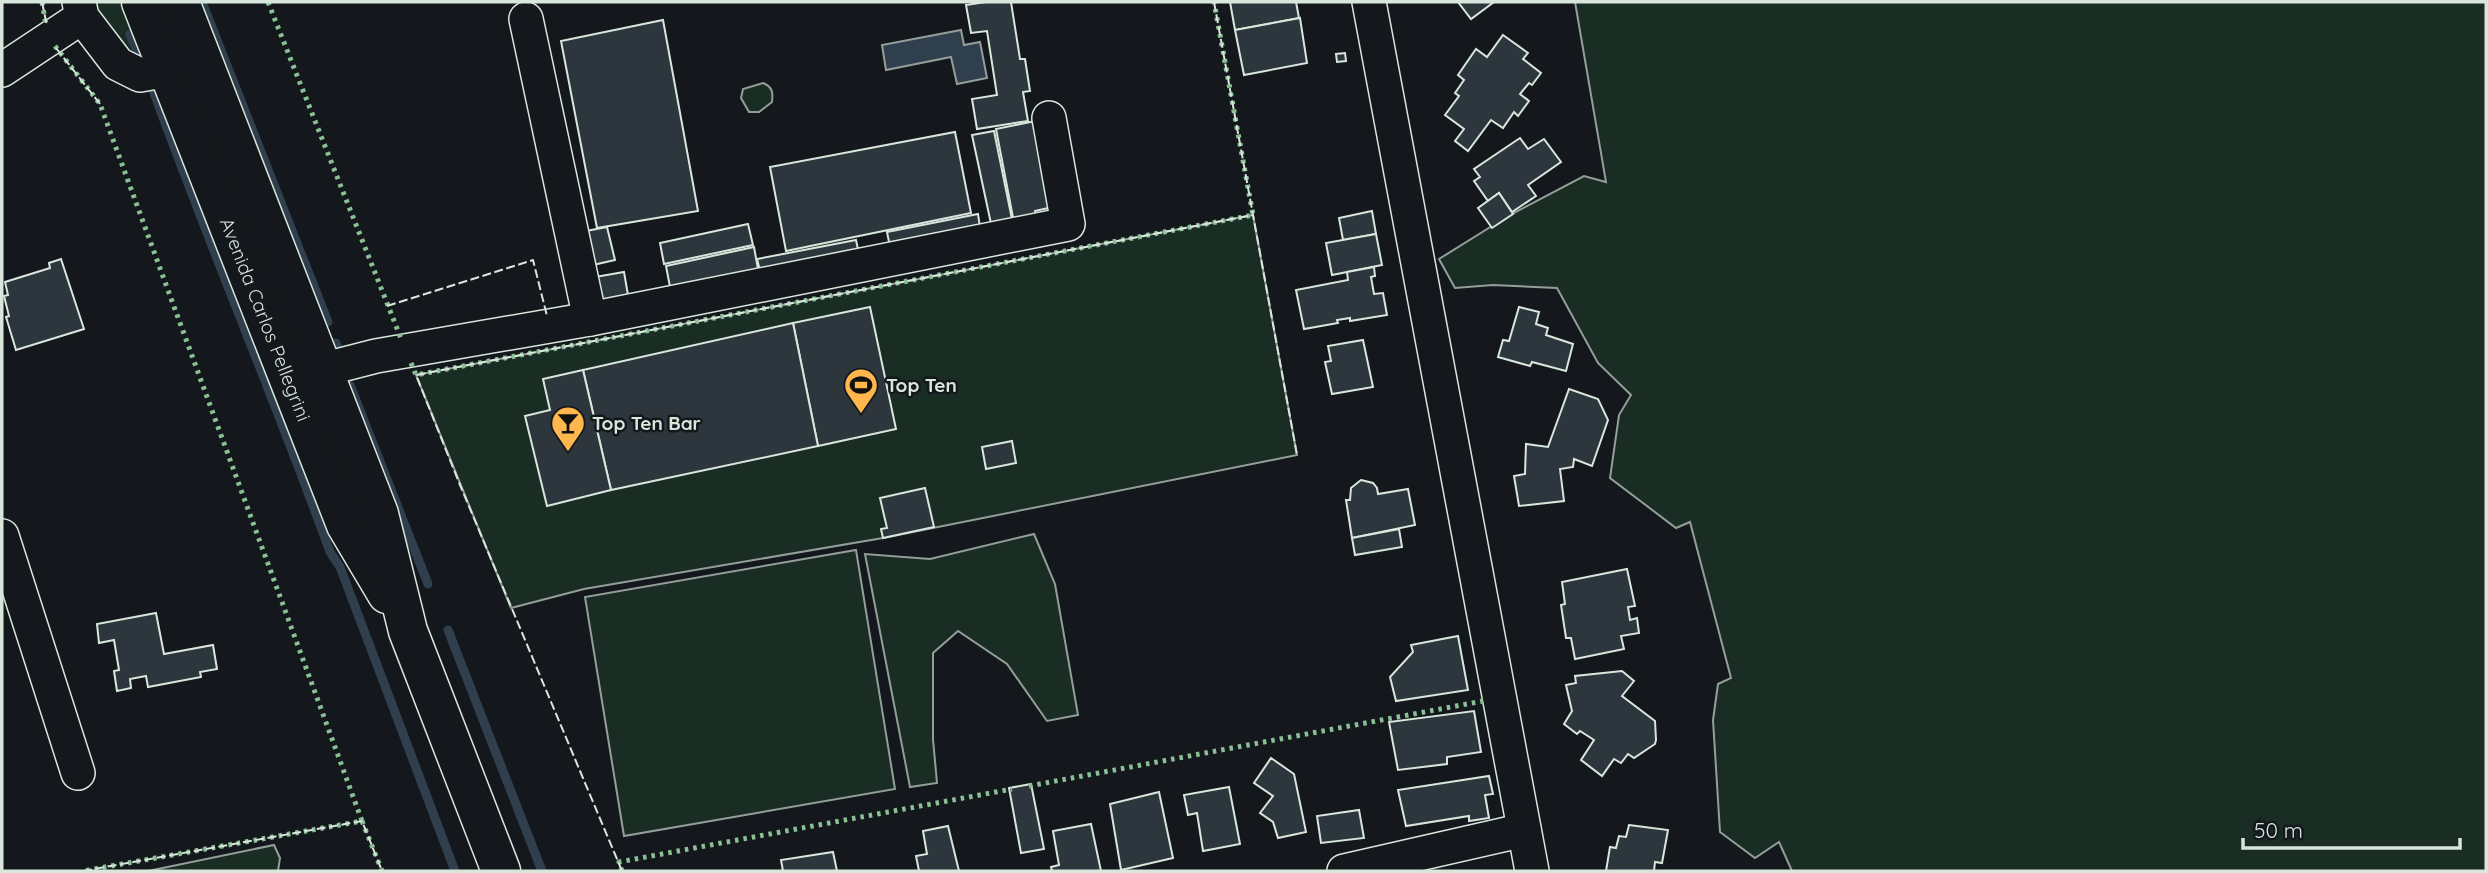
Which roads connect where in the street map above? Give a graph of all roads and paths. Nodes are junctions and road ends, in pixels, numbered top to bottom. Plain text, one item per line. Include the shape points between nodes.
1 (141, 2) edge
2 (180, 2) edge
3 (1369, 2) edge
4 (81, 9) edge
5 (526, 19) dead end
6 (185, 63) junction
7 (2, 70) edge
8 (1049, 118) dead end
9 (590, 319) junction
10 (306, 373) junction
11 (2, 536) edge
12 (78, 773) dead end
13 (1524, 830) junction
14 (501, 871) edge
15 (1344, 871) edge
16 (1532, 871) edge

1 - 6 main road, Avenida Carlos Pellegrini
2 - 6 main road, Avenida Carlos Pellegrini
3 - 13 street
4 - 6 street via 118,64 141,75
4 - 7 street
5 - 9 street
6 - 10 main road, Avenida Carlos Pellegrini
8 - 9 street via 1068,224
9 - 10 street via 376,356
10 - 14 main road, Avenida Carlos Pellegrini via 346,525 408,631
11 - 12 street
13 - 15 street
13 - 16 street

